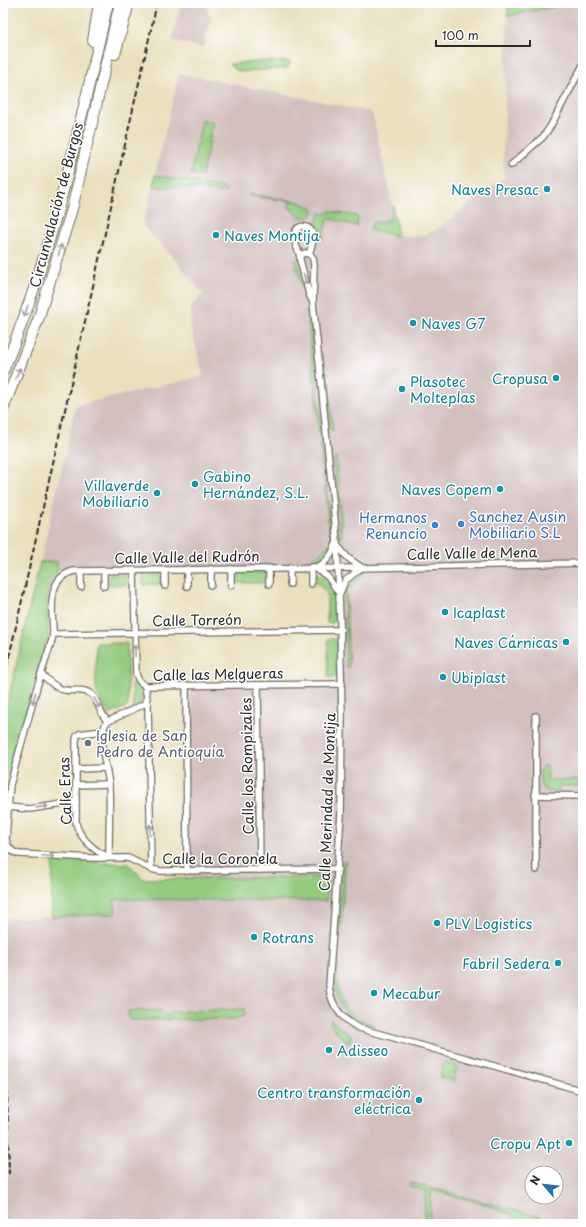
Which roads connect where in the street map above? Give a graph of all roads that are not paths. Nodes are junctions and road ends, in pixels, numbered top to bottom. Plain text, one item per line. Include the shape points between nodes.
1 (99, 3) edge
2 (108, 3) edge
3 (120, 3) edge
4 (129, 3) edge
5 (583, 65) edge
6 (81, 119) junction
7 (92, 129) junction
8 (511, 165) dead end
9 (309, 254) junction
10 (300, 255) junction
11 (313, 302) junction
12 (3, 371) edge
13 (3, 409) edge
14 (337, 543) junction
15 (583, 563) edge
16 (313, 567) junction
17 (269, 568) junction
18 (290, 568) junction
19 (338, 568) junction
20 (361, 568) junction
21 (187, 569) junction
22 (210, 569) junction
23 (231, 569) junction
24 (134, 570) junction
25 (165, 570) junction
26 (81, 571) junction
27 (104, 571) junction
28 (269, 584) dead end
29 (290, 584) dead end
30 (311, 584) dead end
31 (211, 585) dead end
32 (231, 585) dead end
33 (104, 586) dead end
34 (165, 586) dead end
35 (187, 586) dead end
36 (81, 587) dead end
37 (339, 594) junction
38 (341, 630) junction
39 (135, 633) junction
40 (53, 634) junction
41 (41, 674) junction
42 (342, 684) junction
43 (258, 685) junction
44 (145, 686) junction
45 (186, 686) junction
46 (146, 701) junction
47 (536, 716) dead end
48 (106, 721) junction
49 (102, 731) junction
50 (106, 768) junction
51 (76, 769) junction
52 (109, 784) junction
53 (76, 785) junction
54 (535, 795) junction
55 (583, 796) edge
56 (76, 802) junction
57 (8, 807) junction
58 (109, 857) junction
59 (151, 869) junction
60 (338, 869) junction
61 (260, 870) junction
62 (536, 870) dead end
63 (187, 871) junction
64 (583, 1091) edge

1 - 6 highway
2 - 6 highway, Circunvalación de Burgos
3 - 7 highway, Circunvalación de Burgos
4 - 7 highway via 106,90
5 - 8 street via 544,137
6 -> 12 highway, Circunvalación de Burgos via 45,255
13 -> 7 highway, Circunvalación de Burgos via 38,320 72,210
9 - 10 street via 305,252
9 - 10 street, Calle Merindad de Montija via 313,236 309,228 304,226 297,229 294,236
9 - 11 street, Calle Merindad de Montija via 314,265
10 -> 11 street, Calle Merindad de Montija
11 - 14 street, Calle Merindad de Montija
14 - 16 street via 329,558 323,564
14 - 19 street, Calle Merindad de Montija
14 - 20 street via 348,558
15 - 20 street, Calle Valle de Mena
16 - 18 street, Calle Valle del Rudrón
16 - 19 street, Calle Valle del Rudrón
16 - 30 street
16 - 37 street, Calle Merindad de Montija via 328,577
17 - 18 street, Calle Valle del Rudrón
17 - 23 street, Calle Valle del Rudrón
17 - 28 street
18 - 29 street
19 - 20 street, Calle Valle de Mena
19 - 37 street, Calle Merindad de Montija
20 - 37 street via 345,581
21 - 22 street, Calle Valle del Rudrón
21 - 25 street, Calle Valle del Rudrón
21 - 35 street
22 - 23 street, Calle Valle del Rudrón
22 - 31 street
23 - 32 street
24 - 25 street, Calle Valle del Rudrón
24 - 27 street, Calle Valle del Rudrón
24 - 39 street
25 - 34 street
26 - 27 street, Calle Valle del Rudrón
26 - 36 street
26 - 40 street, Calle Valle del Rudrón via 68,573 57,581 53,592
27 - 33 street
37 - 38 street, Calle Merindad de Montija
38 - 39 street, Calle Torreón
38 - 42 street, Calle Merindad de Montija
39 - 40 street, Calle Torreón
44 -> 39 street via 136,674
40 - 41 street
41 -> 48 street via 61,690 91,694
41 -> 57 street via 10,785
42 - 43 street, Calle las Melgueras
42 - 60 street, Calle Merindad de Montija
43 - 45 street, Calle las Melgueras
43 - 61 street, Calle los Rompizales
44 - 45 street, Calle las Melgueras
44 - 46 street, Calle las Melgueras
45 - 63 street
46 - 48 street, Calle las Melgueras via 140,707
59 -> 46 street
47 - 54 street
48 - 49 street
49 - 50 street
49 - 51 street, Calle Eras via 77,736
50 - 51 street
50 - 52 street
51 - 53 street, Calle Eras
52 - 53 street
52 - 58 street
53 - 56 street, Calle Eras
54 - 55 street
54 - 62 street
57 -> 56 street via 30,809
56 - 58 street, Calle Eras via 78,831 96,850
57 -> 58 street, Calle la Coronela via 6,842 10,850 19,854
58 - 59 street, Calle la Coronela via 132,859
59 - 63 street, Calle la Coronela
60 - 61 street, Calle la Coronela
60 - 64 street, Calle Merindad de Montija via 329,986 336,1009 349,1022 359,1028
61 - 63 street, Calle la Coronela

